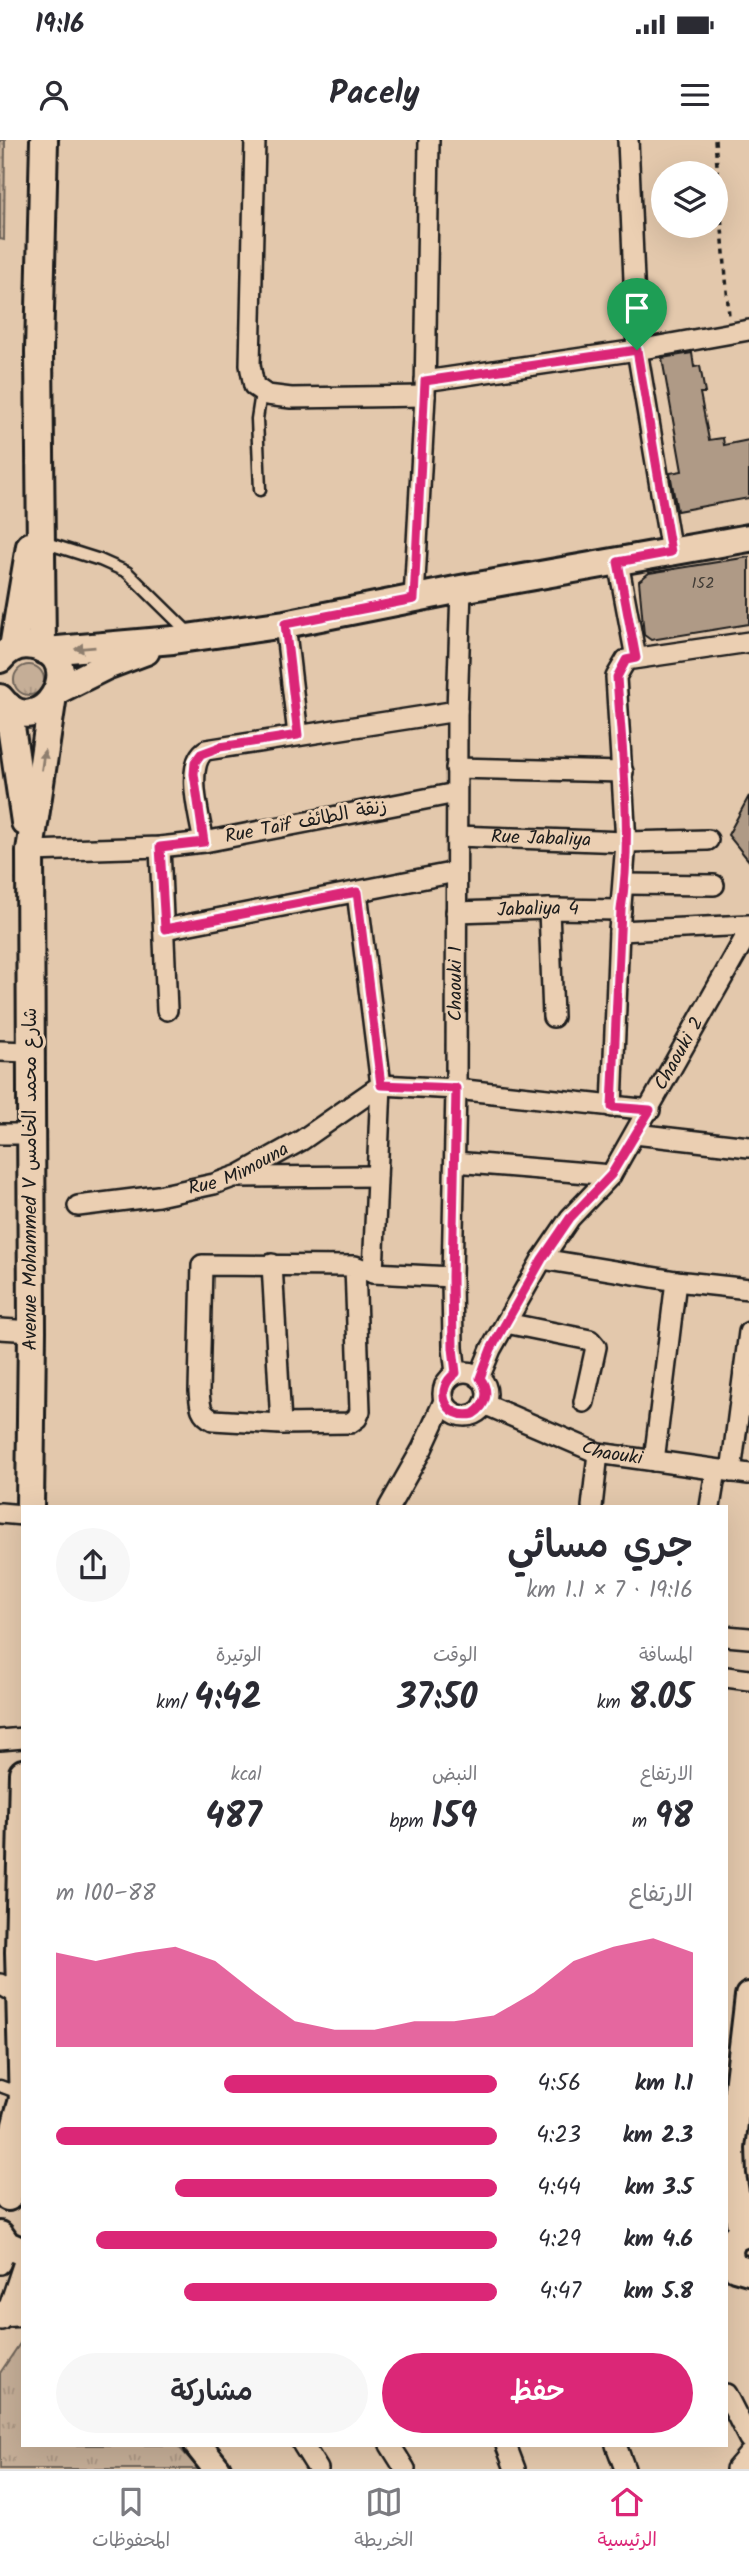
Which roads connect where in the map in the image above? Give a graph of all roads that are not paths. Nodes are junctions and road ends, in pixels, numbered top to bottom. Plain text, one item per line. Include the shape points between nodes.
1 (44, 140) edge
2 (255, 140) edge
3 (429, 140) edge
4 (628, 140) edge
5 (740, 331) edge
6 (637, 350) junction
7 (425, 389) junction
8 (261, 393) junction
9 (260, 490) dead end
10 (39, 493) junction
11 (749, 538) edge
12 (43, 542) junction
13 (671, 552) junction
14 (618, 562) junction
15 (461, 589) junction
16 (414, 599) junction
17 (285, 624) junction
18 (183, 638) junction
19 (749, 642) edge
20 (44, 650) junction
21 (4, 655) edge
22 (636, 658) junction
23 (55, 696) junction
24 (3, 702) edge
25 (457, 711) junction
26 (298, 735) junction
27 (456, 768) junction
28 (623, 772) junction
29 (456, 793) junction
30 (457, 836) junction
31 (708, 840) dead end
32 (204, 842) junction
33 (626, 842) junction
34 (160, 847) junction
35 (30, 852) junction
36 (456, 872) junction
37 (625, 884) junction
38 (714, 885) dead end
39 (357, 892) junction
40 (549, 909) junction
41 (621, 910) junction
42 (456, 912) junction
43 (749, 925) edge
44 (165, 929) junction
45 (620, 931) junction
46 (746, 941) edge
47 (167, 1010) dead end
48 (552, 1017) dead end
49 (0, 1051) edge
50 (29, 1052) junction
51 (381, 1085) junction
52 (456, 1088) junction
53 (612, 1107) junction
54 (650, 1110) junction
55 (0, 1134) edge
56 (29, 1134) junction
57 (635, 1134) junction
58 (749, 1147) edge
59 (455, 1162) junction
60 (611, 1175) junction
61 (377, 1176) junction
62 (231, 1177) junction
63 (78, 1206) dead end
64 (542, 1259) junction
65 (272, 1264) junction
66 (364, 1270) junction
67 (452, 1277) junction
68 (676, 1280) junction
69 (749, 1289) edge
70 (506, 1323) junction
71 (0, 1329) edge
72 (32, 1331) junction
73 (749, 1332) edge
74 (464, 1376) junction
75 (584, 1402) dead end
76 (484, 1404) junction
77 (451, 1408) junction
78 (281, 1424) junction
79 (598, 1452) junction
80 (654, 1461) junction
81 (732, 1472) edge
82 (30, 1505) edge
83 (390, 1505) edge
84 (592, 1505) edge
85 (711, 1505) edge
86 (0, 1513) edge
87 (21, 1515) edge
88 (728, 1636) edge
89 (749, 1638) edge
90 (728, 1677) edge
91 (749, 1680) edge
92 (21, 1738) edge
93 (0, 1740) edge
94 (21, 1875) edge
95 (17, 1971) edge
96 (749, 1996) edge
97 (21, 2036) edge
98 (18, 2097) edge
99 (743, 2100) edge
100 (7, 2200) edge
101 (745, 2233) edge
102 (11, 2252) edge
103 (737, 2270) edge
104 (10, 2315) edge
105 (728, 2398) edge
106 (749, 2439) edge
107 (200, 2447) edge
108 (304, 2447) edge
109 (391, 2447) edge
110 (507, 2447) edge
111 (617, 2447) edge
112 (749, 2454) edge
113 (217, 2469) edge
114 (318, 2469) edge
115 (405, 2469) edge
116 (515, 2469) edge
117 (625, 2469) edge
118 (736, 2469) edge

1 - 10 main road
2 - 8 street via 250,365 254,386
3 - 7 street
4 - 6 street
5 - 6 street
6 - 7 street
6 - 13 street
7 - 8 street via 291,398
7 - 16 street
8 - 9 lane via 257,419
10 - 12 main road
10 - 21 main road
11 - 13 main road
12 - 18 lane via 127,572
12 - 20 main road
13 - 14 main road
14 - 15 main road
14 - 22 street
15 - 16 main road
15 - 25 street, Chaouki 1
16 - 17 main road
17 - 18 main road
17 - 26 street
18 -> 20 main road
18 - 23 main road via 106,666
19 - 22 street
20 - 21 main road via 22,645
20 - 23 main road via 60,673
22 - 28 street via 626,660 617,677
23 - 24 main road via 44,708 26,713
35 -> 23 main road
24 - 35 main road
25 - 26 street
25 - 27 street, Chaouki 1
26 - 32 street via 206,750 195,762
27 - 28 street
27 - 29 street, Chaouki 1
28 - 33 street
29 - 30 street, Chaouki 1
29 - 32 street, Rue Taïf زنقة الطائف
30 - 33 street, Rue Jabaliya
30 - 36 street, Chaouki 1
31 - 33 street, Rue Jabaliya
32 - 34 street, Rue Taïf زنقة الطائف
33 - 37 street
34 - 35 street, Rue Taïf زنقة الطائف
34 - 44 street
35 - 50 main road, Avenue Mohammed V شارع محمد الخامس
36 - 39 street
36 - 42 street, Chaouki 1
37 - 38 street
37 - 41 street
39 - 44 street
39 - 51 street
40 - 41 street, Jabaliya 4
40 - 42 street, Jabaliya 4
40 - 48 street
41 - 45 street
42 - 52 street, Chaouki 1
43 - 45 street
44 - 47 street
45 - 53 street
46 - 54 street, Chaouki 2
49 - 50 street
50 - 56 main road, Avenue Mohammed V شارع محمد الخامس
51 - 52 street
51 - 61 street
51 - 62 street, Rue Mimouna via 302,1139
52 - 53 street
52 - 59 street, Chaouki 1
53 - 54 street
54 - 57 street, Chaouki 2
55 - 56 street
56 - 72 main road, Avenue Mohammed V شارع محمد الخامس
57 - 58 street
57 - 60 street, Chaouki 2
59 - 60 street
59 - 67 street, Chaouki 1
60 - 64 street, Chaouki 2 via 570,1218
61 - 62 street
61 - 66 street
62 - 63 street, Rue Mimouna via 158,1196
64 - 68 street
64 - 70 street, Chaouki 2
65 - 66 street
65 - 78 street
65 - 78 street via 202,1265 200,1391 203,1412 213,1420
66 - 67 street
66 - 78 street via 357,1419 350,1423
67 - 74 street, Chaouki 1 via 456,1373
68 - 69 street
68 - 80 street
70 - 74 street, Chaouki 2 via 491,1349
70 - 75 street via 590,1340 596,1348
71 - 72 street
72 - 82 main road, Avenue Mohammed V شارع محمد الخامس
73 - 81 street
74 - 76 street via 486,1393
74 - 77 street via 444,1388
76 - 77 street via 473,1414
76 - 79 street, Chaouki
77 - 83 street
79 - 80 street, Chaouki
79 - 84 street
80 - 81 street, Chaouki
81 - 85 street
86 - 87 street
88 - 89 street
90 - 91 street
92 - 93 street
94 - 95 main road
95 - 97 main road
96 - 99 main road
97 - 98 main road
98 - 100 main road
99 - 101 main road via 731,2148
101 - 103 main road via 729,2248
102 - 104 street
105 - 106 street
107 - 113 main road
108 - 114 street
109 - 115 street
110 - 116 street
111 - 117 street
112 - 118 street

